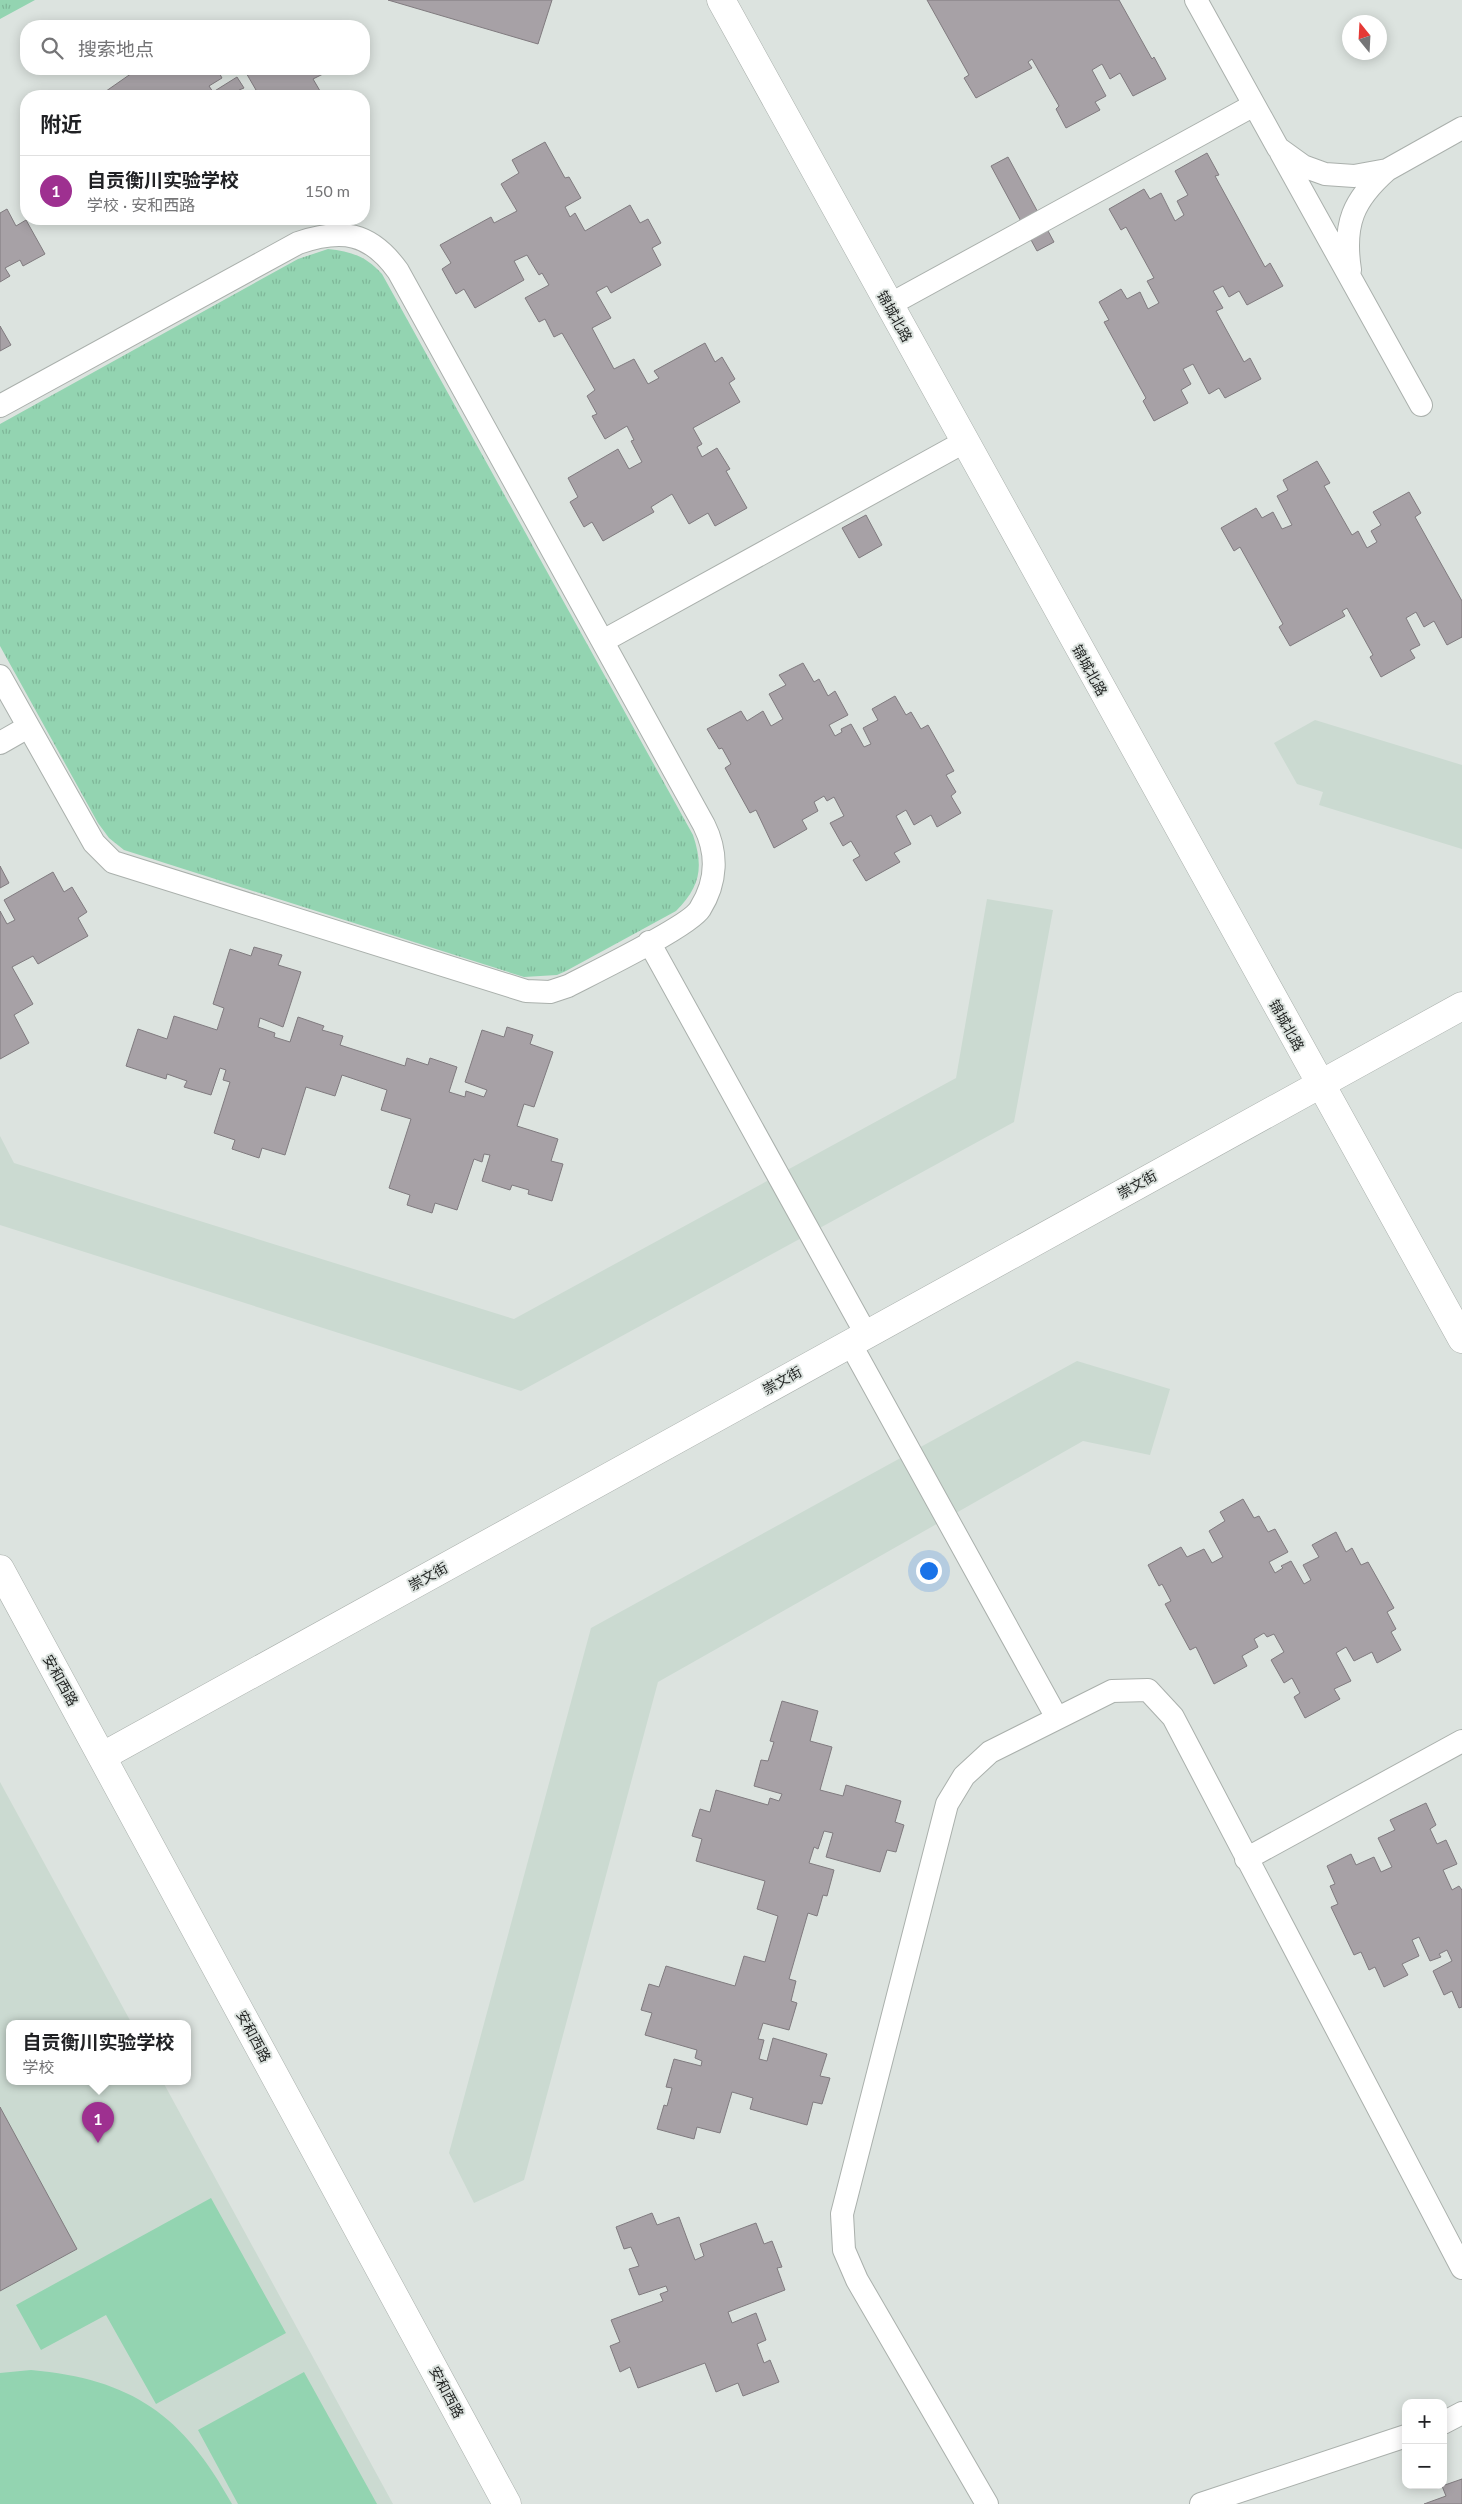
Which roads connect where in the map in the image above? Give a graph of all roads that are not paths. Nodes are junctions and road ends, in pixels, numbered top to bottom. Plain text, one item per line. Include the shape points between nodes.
1 (721, 0) edge
2 (1196, 0) edge
3 (1254, 105) junction
4 (1462, 128) edge
5 (1278, 148) junction
6 (1387, 170) junction
7 (1351, 278) junction
8 (889, 305) junction
9 (1422, 405) dead end
10 (0, 406) edge
11 (964, 442) junction
12 (603, 641) junction
13 (0, 676) edge
14 (28, 727) junction
15 (0, 743) edge
16 (649, 942) junction
17 (1462, 1006) edge
18 (1319, 1084) junction
19 (858, 1338) junction
20 (1462, 1339) edge
21 (0, 1569) edge
22 (1058, 1718) junction
23 (1462, 1741) edge
24 (103, 1756) junction
25 (1246, 1859) junction
26 (1462, 2268) edge
27 (1462, 2413) edge
28 (1447, 2420) edge
29 (1402, 2437) edge
30 (507, 2504) edge
31 (987, 2504) edge
32 (1201, 2504) edge

1 - 8 street, 锦城北路
2 - 3 lane
3 - 5 lane
3 - 8 lane
4 - 6 lane
5 - 6 lane via 1303,166 1325,174 1354,176
5 - 7 lane
6 - 7 lane via 1368,187 1350,220 1347,236
7 - 9 lane
8 - 11 street, 锦城北路
10 - 12 lane via 298,243 337,233 367,240 390,259 398,271
11 - 12 lane
11 - 18 street, 锦城北路
12 - 16 lane via 704,825 715,860 712,884 700,910
13 - 14 lane
14 - 15 lane
14 - 16 lane via 94,843 113,862 531,992 550,992 568,986
16 - 19 lane
17 - 18 street, 崇文街
18 - 19 street, 崇文街
18 - 20 street, 锦城北路
19 - 22 lane
19 - 24 street, 崇文街
21 - 24 street, 安和西路
22 - 25 lane via 1112,1691 1148,1690 1173,1717
22 - 31 lane via 990,1752 964,1776 947,1804 842,2214 844,2250 857,2280
23 - 25 lane
24 - 30 street, 安和西路
25 - 26 lane
27 - 28 lane
29 - 32 lane

